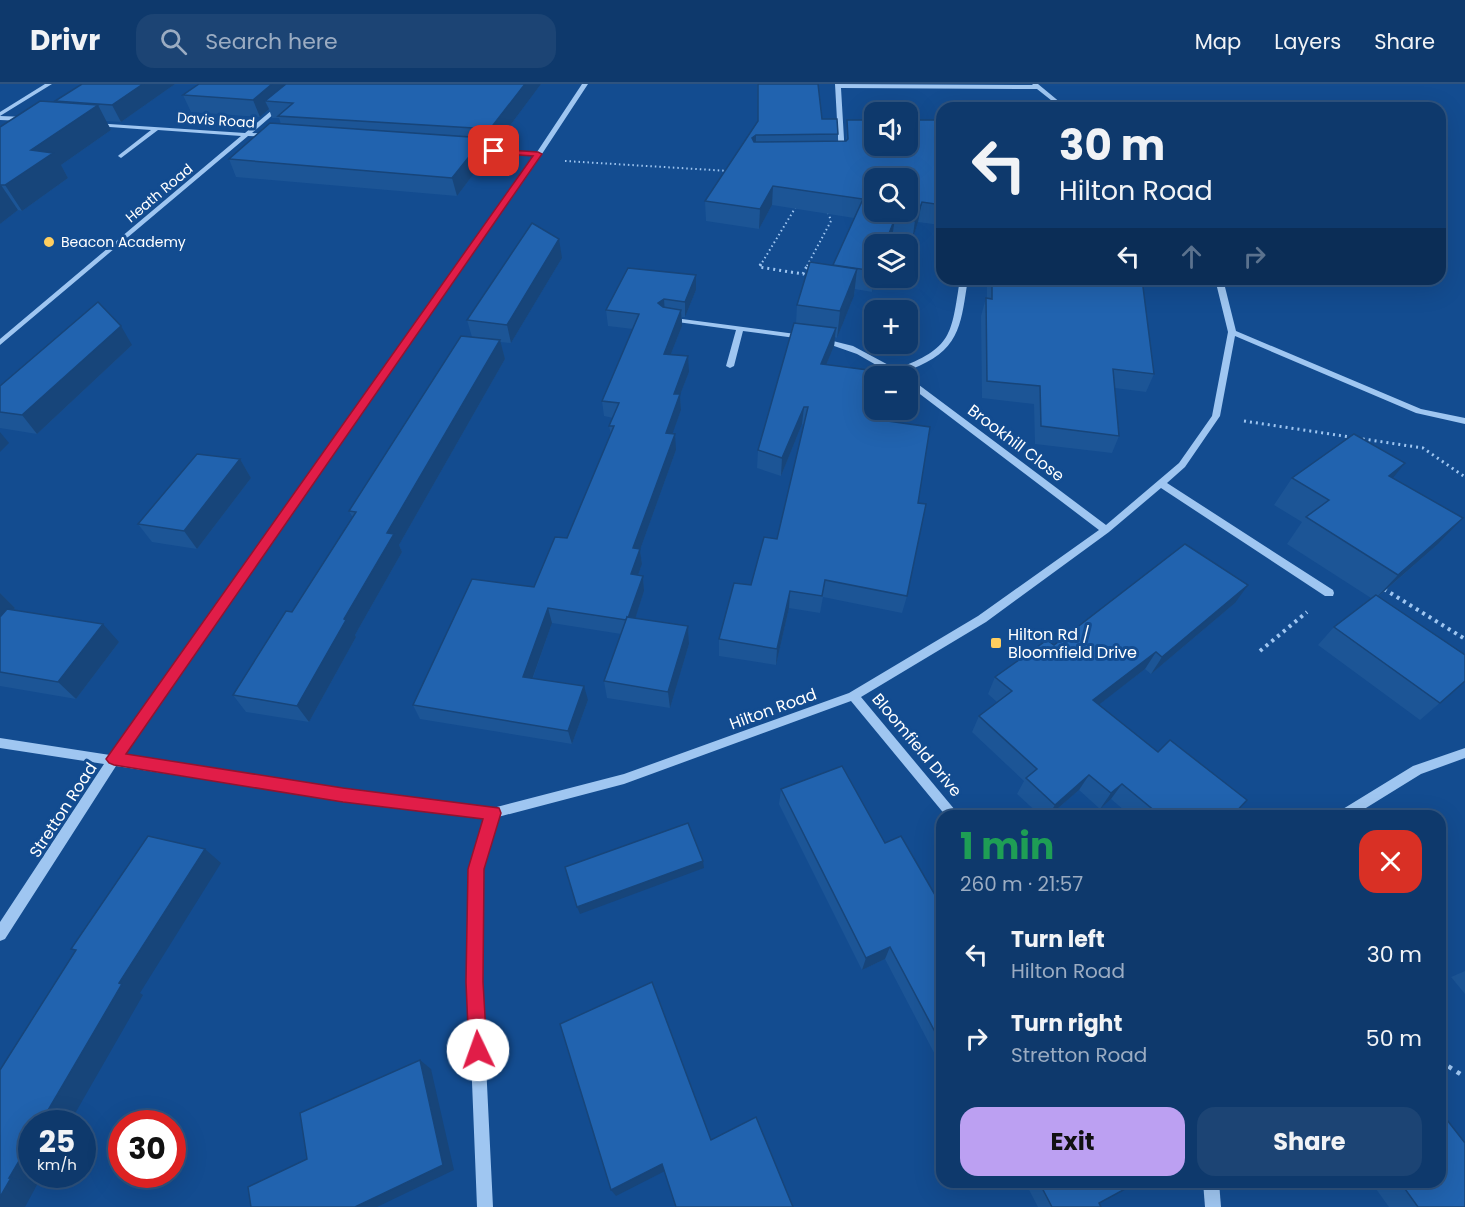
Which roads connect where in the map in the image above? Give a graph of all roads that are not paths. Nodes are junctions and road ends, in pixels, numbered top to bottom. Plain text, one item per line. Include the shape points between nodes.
1 (49, 84) edge
2 (585, 84) edge
3 (838, 85) edge
4 (1036, 85) edge
5 (289, 98) edge
6 (1057, 102) edge
7 (0, 116) edge
8 (34, 120) edge
9 (90, 124) edge
10 (157, 128) junction
11 (247, 134) junction
12 (282, 137) edge
13 (468, 149) edge
14 (122, 156) dead end
15 (536, 157) junction
16 (831, 158) edge
17 (963, 285) edge
18 (1220, 285) edge
19 (665, 319) edge
20 (740, 328) junction
21 (1232, 332) junction
22 (0, 343) edge
23 (730, 366) dead end
24 (885, 366) edge
25 (914, 366) edge
26 (918, 389) edge
27 (1465, 421) edge
28 (1161, 483) junction
29 (1106, 530) junction
30 (1329, 592) road end
31 (854, 696) junction
32 (0, 743) edge
33 (1465, 753) edge
34 (114, 759) junction
35 (949, 810) edge
36 (1352, 810) edge
37 (493, 813) junction
38 (0, 934) edge
39 (1211, 1188) edge
40 (485, 1207) edge
41 (1213, 1207) edge

1 - 7 street
2 - 15 street, Stretton Road
3 - 4 street
3 - 16 street via 842,157
4 - 6 street
5 - 11 street, Heath Road
7 - 8 street
9 - 10 street, Davis Road
10 - 11 street, Davis Road
10 - 14 street
11 - 12 street, Davis Road
11 - 22 street, Heath Road
13 - 15 street
15 - 34 street, Stretton Road
17 - 25 street via 955,332 938,354
18 - 21 street, Hilton Road
19 - 20 street
20 - 23 street
20 - 24 street via 838,342
21 - 27 street via 1419,411
21 - 28 street, Hilton Road via 1216,416 1182,465
26 - 29 street, Brookhill Close
28 - 29 street, Hilton Road
28 - 30 street
29 - 31 street, Hilton Road via 982,619
31 - 35 street, Bloomfield Drive
31 - 37 street, Hilton Road via 624,779
32 - 34 street, Hilton Road
33 - 36 street via 1417,770
34 - 37 street, Hilton Road via 343,795
34 - 38 street, Stretton Road
37 - 40 street via 476,869 475,982
39 - 41 street

